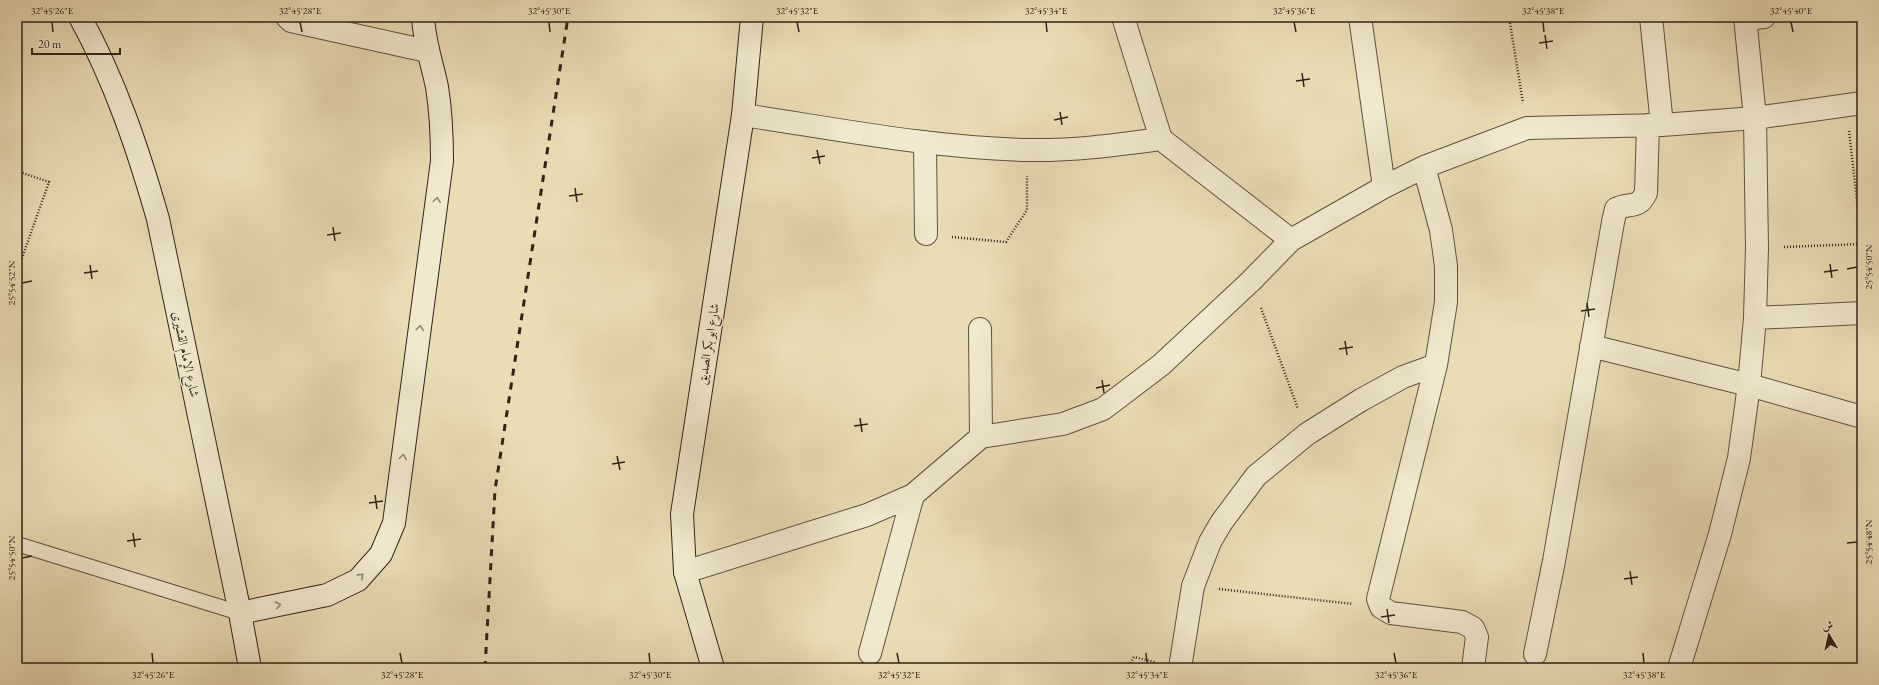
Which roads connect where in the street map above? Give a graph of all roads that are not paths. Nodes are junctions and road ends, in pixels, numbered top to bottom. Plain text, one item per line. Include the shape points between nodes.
1 (80, 17) edge
2 (96, 17) edge
3 (287, 17) edge
4 (423, 17) edge
5 (752, 17) edge
6 (1123, 17) edge
7 (1360, 17) edge
8 (1651, 17) edge
9 (1752, 18) edge
10 (97, 47) junction
11 (427, 51) junction
12 (1854, 104) edge
13 (743, 115) junction
14 (1755, 118) junction
15 (1655, 125) junction
16 (1161, 140) junction
17 (925, 143) junction
18 (1424, 167) junction
19 (1384, 187) junction
20 (926, 234) road end
21 (1291, 240) junction
22 (1862, 313) edge
23 (1755, 318) junction
24 (980, 329) dead end
25 (1591, 346) junction
26 (1436, 366) junction
27 (1749, 385) junction
28 (1862, 417) edge
29 (981, 437) junction
30 (913, 495) junction
31 (17, 544) edge
32 (685, 572) junction
33 (240, 613) junction
34 (870, 653) dead end
35 (1535, 654) dead end
36 (250, 668) edge
37 (713, 668) edge
38 (1181, 668) edge
39 (1473, 668) edge
40 (1681, 668) edge

1 - 10 street, شارع الإمام القشيرى
2 - 10 street, شارع الإمام القشيرى
3 - 11 street via 291,21
4 - 11 street
5 - 13 street, شارع ابو بكر الصديق
6 - 16 street
7 - 19 street
8 - 15 street
9 - 14 street
10 - 33 street, شارع الإمام القشيرى via 126,117 158,219
33 -> 11 street via 327,596 358,580 381,554 394,523 442,161 442,124 437,87
12 - 14 street
13 - 17 street
13 - 32 street, شارع ابو بكر الصديق via 682,514
14 - 15 street
14 - 23 street
15 - 18 street via 1527,128
15 - 25 street via 1643,200 1635,205 1616,209 1612,222
16 - 17 street via 1083,149 1028,150
16 - 21 street
17 - 20 street
18 - 19 street
18 - 26 street via 1441,230 1446,266 1446,302
19 - 21 street
21 - 29 street via 1161,365 1103,409 1063,424
22 - 23 street
23 - 27 street
24 - 29 street
25 - 27 street
25 - 35 street via 1554,561
26 - 38 street via 1403,377 1361,400 1307,434 1256,476 1210,542 1193,586
26 - 39 street via 1378,599 1381,607 1391,613 1462,622 1473,628 1477,637
27 - 28 street
27 - 40 street via 1738,458 1722,526
29 - 30 street
30 - 32 street via 867,515
30 - 34 street
31 - 33 lane
32 - 37 street, شارع ابو بكر الصديق
33 - 36 street, شارع الإمام القشيرى

